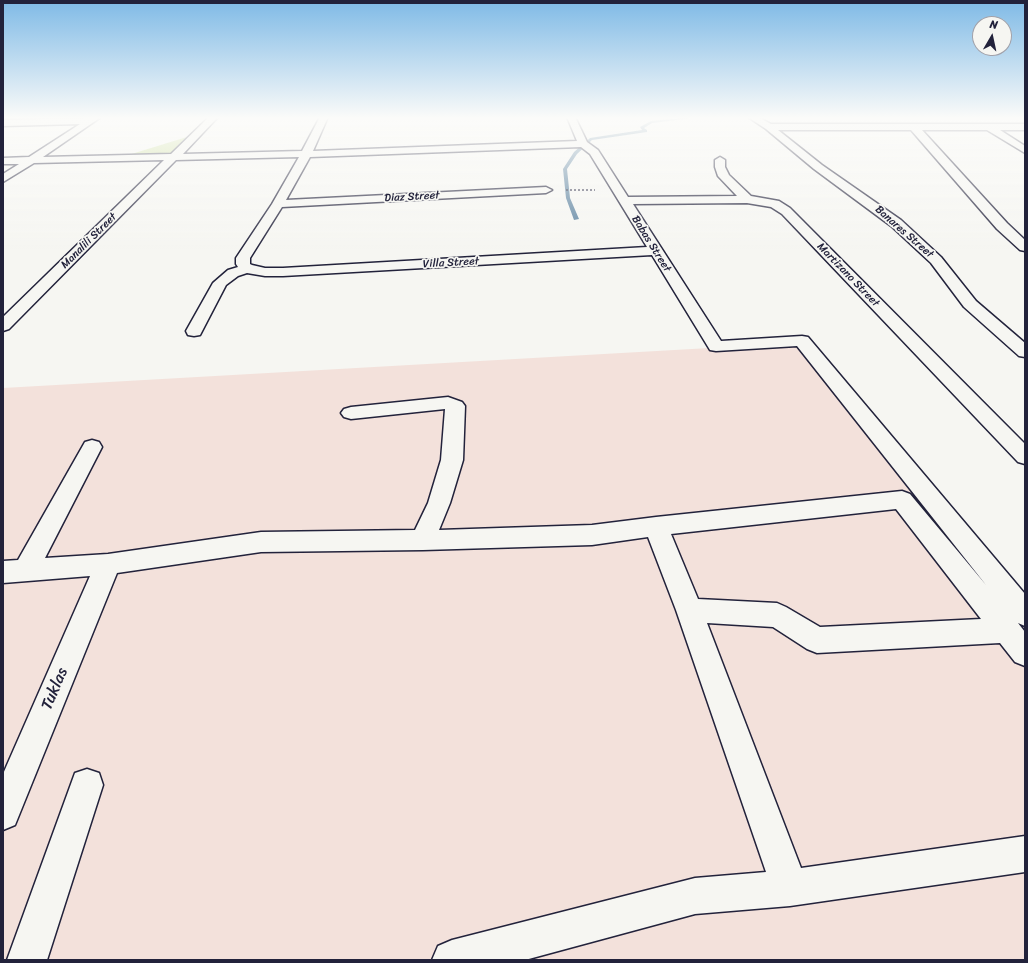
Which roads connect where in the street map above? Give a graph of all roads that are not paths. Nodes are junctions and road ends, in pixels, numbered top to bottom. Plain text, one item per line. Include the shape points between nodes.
1 (30, 162) edge
2 (170, 162) edge
3 (302, 162) edge
4 (600, 162) edge
5 (720, 162) edge
6 (811, 162) edge
7 (945, 162) edge
8 (3, 179) edge
9 (546, 190) dead end
10 (747, 199) junction
11 (624, 201) junction
12 (278, 204) junction
13 (1025, 247) edge
14 (656, 251) junction
15 (247, 269) junction
16 (3, 326) edge
17 (194, 331) dead end
18 (1025, 352) edge
19 (351, 413) dead end
20 (92, 447) dead end
21 (1025, 457) edge
22 (656, 526) junction
23 (423, 540) junction
24 (108, 564) junction
25 (15, 571) edge
26 (689, 610) junction
27 (1016, 622) edge
28 (1025, 653) edge
29 (87, 785) dead end
30 (3, 814) edge
31 (1025, 854) edge
32 (790, 888) junction
33 (27, 960) edge
34 (452, 960) edge

1 - 8 street
2 - 16 street, Manalili Street
3 - 12 street
4 - 11 street, Babas Street
5 - 10 street via 724,176
6 - 18 street, Banares Street via 896,223 936,260 970,304
7 - 13 street via 1002,226
9 - 12 street, Diaz Street
10 - 11 street, Martizano Street
10 - 21 street, Martizano Street via 775,204 786,211
11 - 14 street, Babas Street
12 - 15 street via 243,258 243,264
14 - 15 street, Villa Street via 283,272
14 - 27 street, Babas Street via 716,346 802,341
15 - 17 street via 233,273 220,283
19 - 23 street via 448,403 455,406 452,460 439,503
20 - 25 street
22 - 23 street via 592,535
22 - 26 street
22 - 27 street via 902,500
23 - 24 street via 261,542
24 - 25 street
24 - 30 street, Tuklas
26 - 27 street via 777,615 817,640
26 - 32 street
27 - 28 street
29 - 33 street
31 - 32 street
32 - 34 street via 695,896

